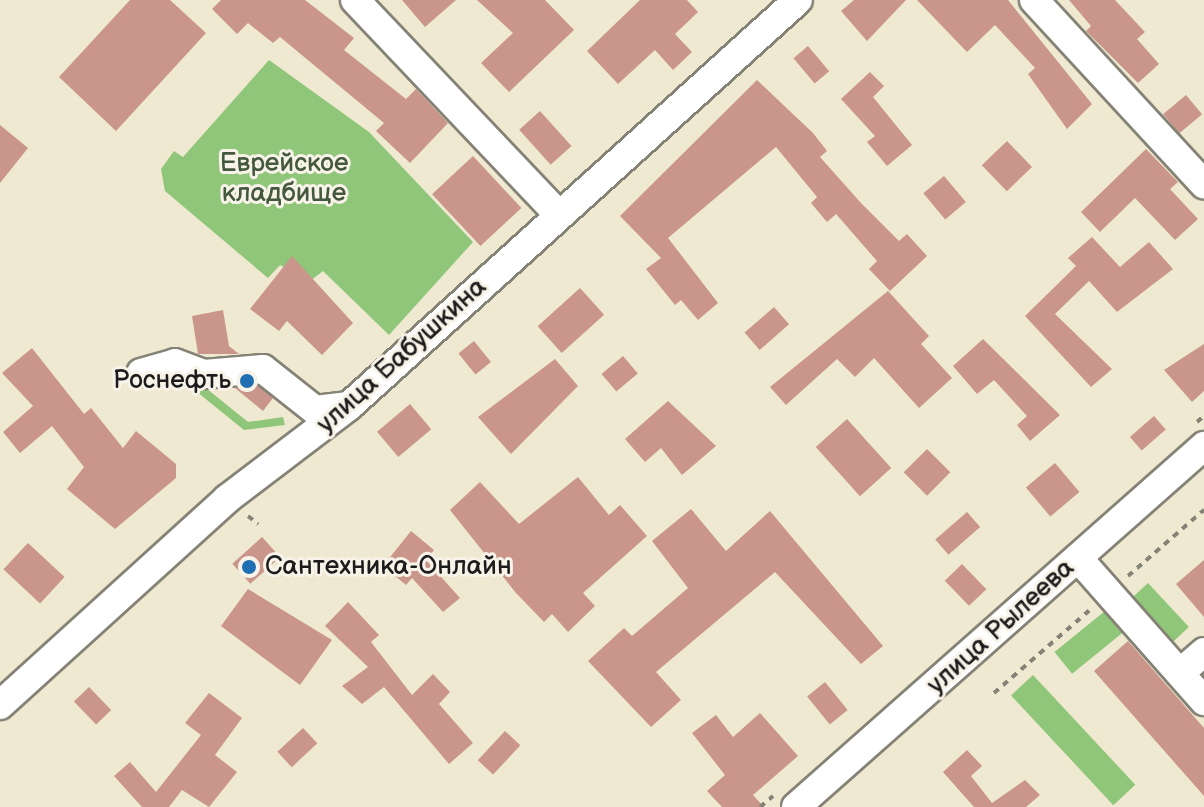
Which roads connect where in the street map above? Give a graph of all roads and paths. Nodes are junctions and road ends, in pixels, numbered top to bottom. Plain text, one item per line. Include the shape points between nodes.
1 (355, 0) edge
2 (798, 0) edge
3 (1034, 0) edge
4 (1204, 184) edge
5 (558, 214) junction
6 (141, 373) dead end
7 (349, 406) junction
8 (1204, 446) edge
9 (1078, 558) junction
10 (1204, 652) edge
11 (1180, 673) junction
12 (1204, 701) edge
13 (0, 705) edge
14 (796, 807) edge

1 - 5 street
2 - 5 street, улица Бабушкина
3 - 4 street
5 - 7 street, улица Бабушкина
6 - 7 street via 175,363 204,374 263,369 315,410
7 - 13 street, улица Бабушкина via 227,499
8 - 9 street, улица Рылеева
9 - 11 street
9 - 14 street, улица Рылеева
10 - 11 street
11 - 12 street

